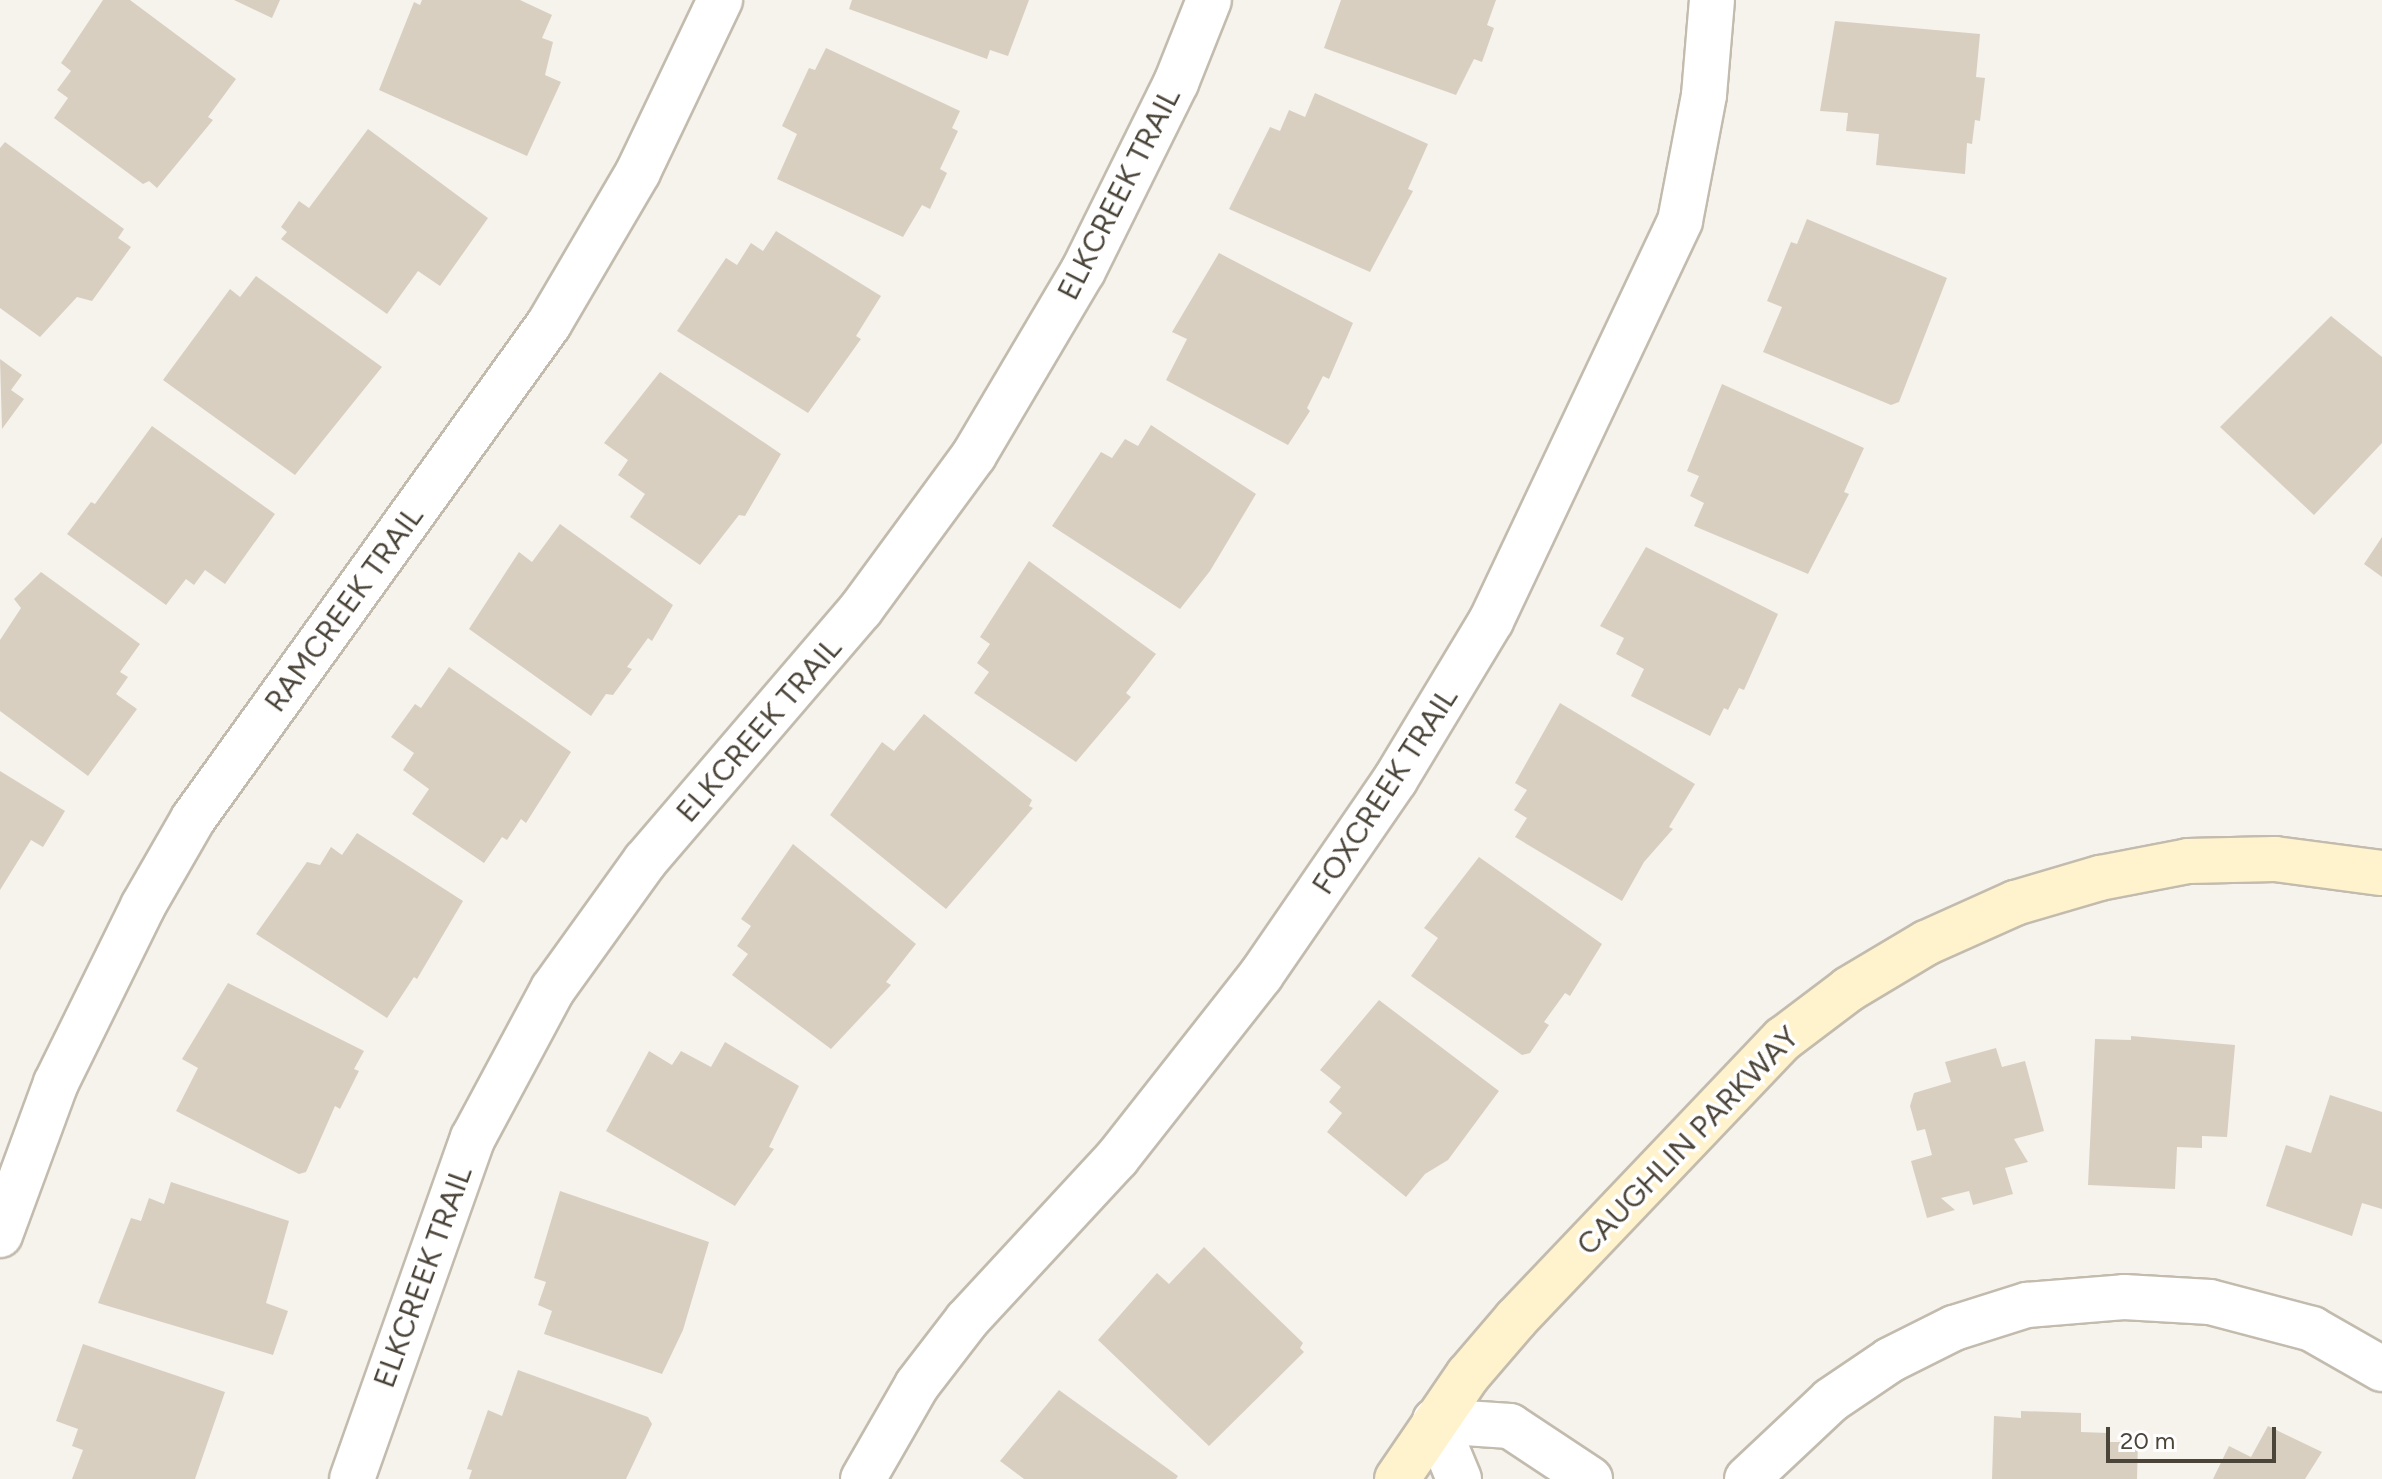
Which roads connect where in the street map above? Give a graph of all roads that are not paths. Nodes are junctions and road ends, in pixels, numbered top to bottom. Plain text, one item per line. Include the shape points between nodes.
1 (720, 0) edge
2 (1209, 0) edge
3 (1712, 0) edge
4 (2382, 873) edge
5 (0, 1235) edge
6 (2382, 1369) edge
7 (1435, 1421) junction
8 (352, 1479) edge
9 (863, 1479) edge
10 (1397, 1479) edge
11 (1459, 1479) edge
12 (1590, 1479) edge
13 (1747, 1479) edge

1 - 5 street, RAMCREEK TRAIL via 638,172 549,324 193,819 143,906 56,1083
2 - 8 street, ELKCREEK TRAIL via 1176,83 1083,271 974,455 861,609 645,861 553,989 473,1138
3 - 9 street, FOXCREEK TRAIL via 1704,95 1680,221 1523,561 1484,633 1395,780 1261,975 1117,1158 967,1320 917,1385
4 - 7 street, CAUGHLIN PARKWAY via 2275,859 2188,861 2100,878 2015,903 1926,943 1849,989 1783,1039 1516,1319
6 - 13 street via 2312,1329 2210,1302 2124,1297 2027,1305 1954,1328 1890,1360 1831,1400
7 - 10 street, CAUGHLIN PARKWAY
7 - 11 street
7 - 12 street via 1510,1426

